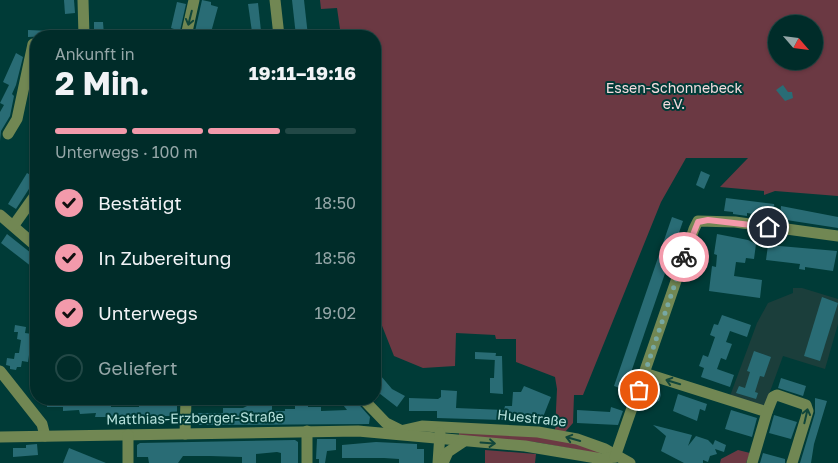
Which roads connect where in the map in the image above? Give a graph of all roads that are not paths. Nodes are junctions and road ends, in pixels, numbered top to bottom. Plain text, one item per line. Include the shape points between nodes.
1 (83, 0) edge
2 (194, 0) edge
3 (275, 0) edge
4 (84, 30) edge
5 (187, 30) edge
6 (278, 30) edge
7 (30, 58) edge
8 (8, 134) dead end
9 (30, 202) edge
10 (0, 215) edge
11 (14, 225) junction
12 (838, 236) edge
13 (30, 240) edge
14 (0, 371) edge
15 (644, 373) junction
16 (186, 405) edge
17 (369, 405) edge
18 (376, 412) junction
19 (766, 412) junction
20 (440, 427) junction
21 (307, 431) junction
22 (419, 431) junction
23 (396, 432) junction
24 (185, 434) junction
25 (128, 435) junction
26 (45, 436) junction
27 (0, 437) edge
28 (439, 439) junction
29 (463, 442) junction
30 (615, 457) junction
31 (128, 463) edge
32 (307, 463) edge
33 (438, 463) edge
34 (443, 463) edge
35 (630, 463) edge
36 (752, 463) edge
37 (792, 463) edge

1 - 4 street
2 -> 5 street
3 - 6 street
7 - 8 street via 17,119
9 - 11 street
10 - 11 street
11 - 13 street
12 - 15 street via 736,222 698,222
14 - 26 street via 42,424
19 -> 15 street
15 - 30 street
16 - 24 street
17 - 18 street
18 - 22 street
18 - 23 street
19 - 36 street
37 -> 19 street via 808,407 777,394
20 - 22 street, Matthias-Erzberger-Straße
20 - 28 street
30 -> 20 street, Huestraße via 605,449 562,436 508,429
21 - 23 street, Matthias-Erzberger-Straße
21 - 24 street, Matthias-Erzberger-Straße
21 - 32 street
22 - 23 street, Matthias-Erzberger-Straße
22 - 28 street, Matthias-Erzberger-Straße
24 - 25 street, Matthias-Erzberger-Straße
25 - 26 street, Matthias-Erzberger-Straße
25 - 31 street
26 - 27 street, Matthias-Erzberger-Straße
28 - 29 street, Huestraße
28 - 33 street
29 -> 30 street, Huestraße via 534,447 602,459
29 - 34 street via 448,452
30 - 35 street, Huestraße

